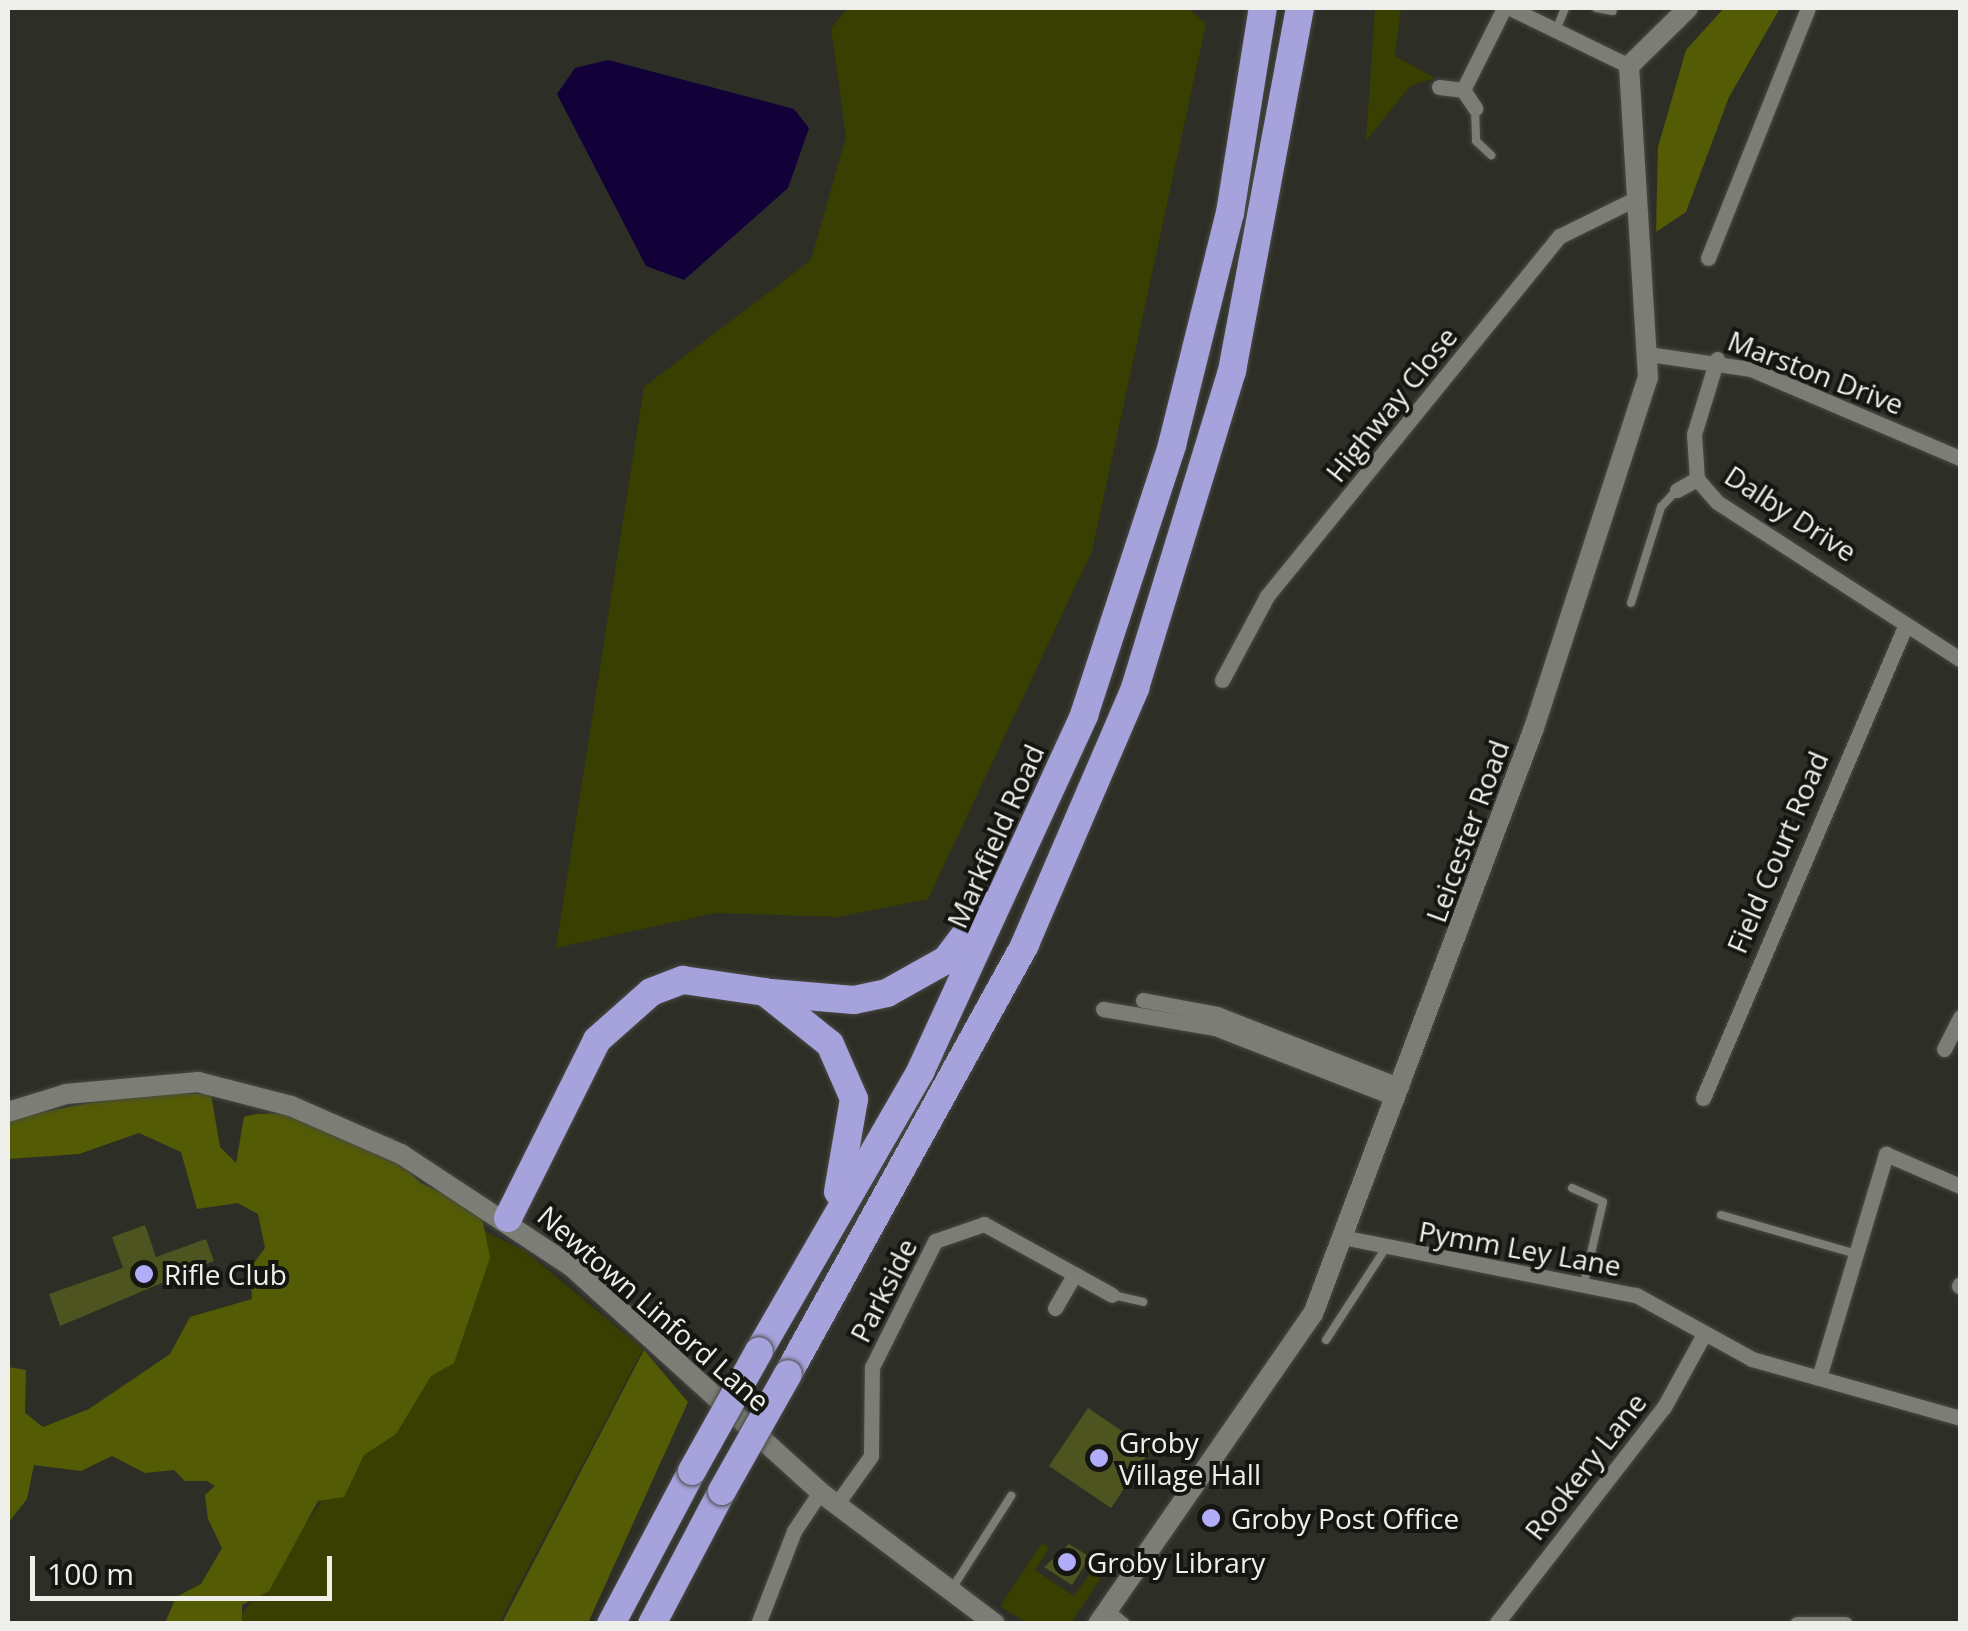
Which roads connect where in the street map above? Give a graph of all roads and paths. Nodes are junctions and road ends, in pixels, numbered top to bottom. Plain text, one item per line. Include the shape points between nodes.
1 (1263, 8) edge
2 (1300, 8) edge
3 (1507, 8) edge
4 (1565, 8) edge
5 (1596, 8) edge
6 (1688, 8) edge
7 (1808, 8) edge
8 (1613, 11) dead end
9 (1557, 28) junction
10 (1629, 66) junction
11 (1440, 87) dead end
12 (1464, 90) junction
13 (1475, 108) joint
14 (1491, 154) dead end
15 (1635, 199) junction
16 (1708, 258) dead end
17 (1648, 354) junction
18 (1717, 359) junction
19 (1960, 458) edge
20 (1697, 478) junction
21 (1678, 490) joint
22 (1631, 603) dead end
23 (1904, 629) junction
24 (1960, 659) edge
25 (1222, 680) dead end
26 (1026, 851) junction
27 (765, 992) junction
28 (1143, 1000) dead end
29 (1103, 1009) dead end
30 (1960, 1016) edge
31 (1944, 1049) dead end
32 (1399, 1092) junction
33 (1703, 1098) dead end
34 (8, 1112) edge
35 (1960, 1186) edge
36 (1572, 1188) dead end
37 (1721, 1215) dead end
38 (508, 1218) junction
39 (826, 1236) junction
40 (1347, 1238) junction
41 (1385, 1249) junction
42 (1857, 1254) junction
43 (1074, 1274) junction
44 (1584, 1283) junction
45 (1112, 1295) joint
46 (1143, 1302) dead end
47 (1056, 1308) dead end
48 (1704, 1334) junction
49 (1326, 1340) dead end
50 (1820, 1374) junction
51 (1960, 1418) edge
52 (1012, 1496) dead end
53 (828, 1499) junction
54 (951, 1590) junction
55 (1109, 1619) edge
56 (611, 1624) edge
57 (652, 1624) edge
58 (758, 1624) edge
59 (995, 1624) edge
60 (1496, 1624) edge
61 (1797, 1624) edge
62 (1845, 1624) edge

1 - 26 highway, Markfield Road via 1230,213 1172,445 1084,716
2 - 57 highway, bridge via 1232,371 1134,688 1025,944
3 - 9 street
3 - 12 street
4 - 9 lane
5 - 8 lane
6 - 10 street
7 - 16 street
9 - 10 street
10 - 15 street, Leicester Road
11 - 12 street
12 - 13 street
13 - 14 lane via 1476,141
15 - 17 street, Leicester Road
15 - 25 street, Highway Close via 1560,236 1267,596
17 - 18 street, Marston Drive
17 - 32 street, Leicester Road via 1637,433
18 - 19 street, Marston Drive
18 - 20 street, Dalby Drive via 1694,434
20 - 21 street
20 - 23 street, Dalby Drive via 1716,502 1844,576
21 - 22 lane via 1661,507
23 - 24 street, Dalby Drive
23 - 33 street, Field Court Road
26 - 27 highway via 946,960 914,980 854,1000
26 - 39 highway, Markfield Road via 921,1070
27 - 38 highway via 684,980 614,1020 579,1067
27 - 39 highway via 830,1044 854,1099
28 - 32 street via 1217,1014
29 - 32 street via 1215,1028
30 - 31 street
32 - 40 street, Leicester Road
34 - 38 street, Newtown Linford Lane via 128,1086 198,1082 252,1093 401,1154
35 - 42 street via 1886,1154
36 - 44 lane via 1604,1202
37 - 42 lane
38 - 53 street, Newtown Linford Lane
39 - 56 highway, Markfield Road, bridge
40 - 41 street, Pymm Ley Lane
40 - 55 street, Leicester Road via 1313,1314
41 - 44 street, Pymm Ley Lane
41 - 49 lane
42 - 50 street
43 - 45 street, Parkside
43 - 47 street
43 - 53 street, Parkside via 984,1224 935,1241 872,1367 871,1456
44 - 48 street, Pymm Ley Lane via 1636,1296
45 - 46 lane
48 - 50 street, Pymm Ley Lane via 1752,1359
48 - 60 street, Rookery Lane via 1664,1407
50 - 51 street, Pymm Ley Lane
52 - 54 lane
53 - 54 street, Newtown Linford Lane
53 - 58 street, Parkside via 794,1531
54 - 59 street, Newtown Linford Lane
61 - 62 street

